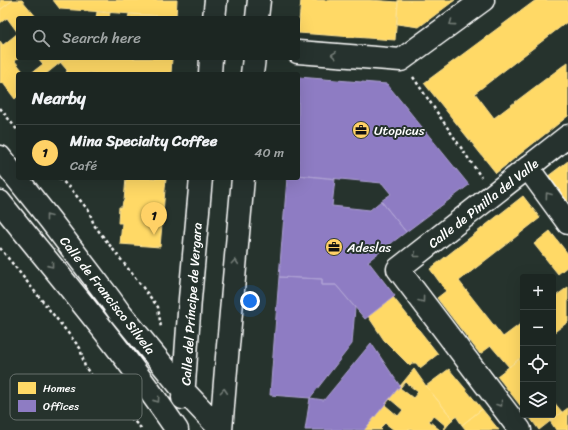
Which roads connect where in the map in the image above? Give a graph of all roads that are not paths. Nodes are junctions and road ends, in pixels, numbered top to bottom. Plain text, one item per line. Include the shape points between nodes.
1 (216, 0) edge
2 (259, 0) edge
3 (483, 0) edge
4 (214, 16) edge
5 (257, 16) edge
6 (300, 52) edge
7 (211, 60) edge
8 (254, 60) edge
9 (210, 72) edge
10 (252, 72) edge
11 (568, 136) edge
12 (0, 157) edge
13 (528, 168) junction
14 (16, 177) edge
15 (18, 180) edge
16 (201, 180) edge
17 (243, 180) edge
18 (0, 202) edge
19 (568, 223) edge
20 (137, 374) edge
21 (142, 380) edge
22 (184, 391) junction
23 (177, 430) edge
24 (181, 430) edge
25 (221, 430) edge
26 (520, 430) edge

1 - 4 main road
2 - 5 main road
3 -> 6 main road via 401,60
7 - 9 main road
8 - 10 main road
11 - 13 main road, Calle de Pinilla del Valle
14 -> 12 main road, Calle de Francisco Silvela
19 -> 13 main road
13 -> 26 main road, Calle de Pinilla del Valle via 398,269
22 -> 15 main road, Calle de Francisco Silvela via 120,314
16 - 22 main road, Calle del Príncipe de Vergara
25 -> 17 main road
18 -> 20 main road, Calle de Francisco Silvela
21 -> 23 main road, Calle de Francisco Silvela
22 - 24 main road, Calle del Príncipe de Vergara
22 - 25 main road, Calle de Francisco Silvela

